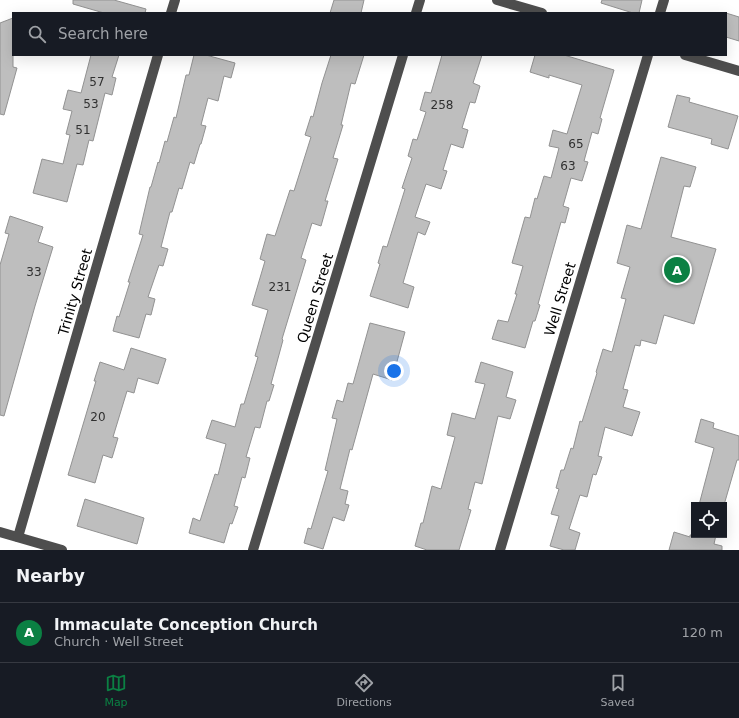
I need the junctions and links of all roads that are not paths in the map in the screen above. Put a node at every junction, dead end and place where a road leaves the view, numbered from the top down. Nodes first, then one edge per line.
1 (174, 0) edge
2 (420, 0) edge
3 (497, 0) edge
4 (664, 0) edge
5 (171, 12) edge
6 (416, 12) edge
7 (539, 12) edge
8 (660, 12) edge
9 (158, 56) edge
10 (403, 56) edge
11 (648, 56) edge
12 (688, 56) edge
13 (739, 71) edge
14 (0, 532) edge
15 (18, 537) junction
16 (62, 550) edge
17 (253, 550) edge
18 (500, 550) edge

1 - 5 street
2 - 6 street
3 - 7 street
4 - 8 street
9 - 15 street, Trinity Street
10 - 17 street, Queen Street
11 - 18 street, Well Street
12 - 13 street
14 - 15 street
15 - 16 street

